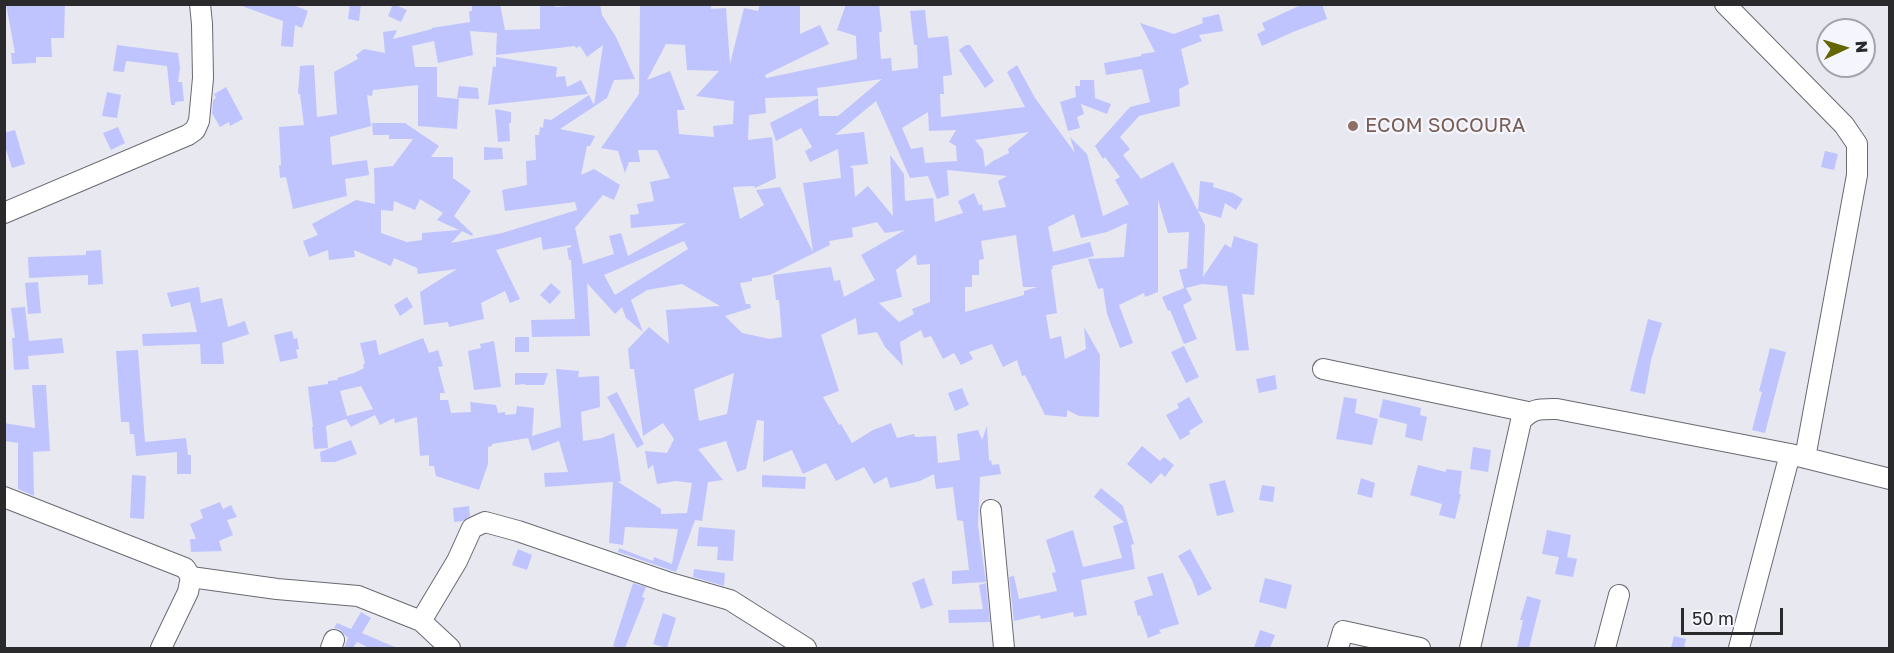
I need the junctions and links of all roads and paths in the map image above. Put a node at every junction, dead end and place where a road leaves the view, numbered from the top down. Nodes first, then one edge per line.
1 (200, 4) edge
2 (1725, 4) edge
3 (4, 213) edge
4 (1323, 369) dead end
5 (1528, 412) junction
6 (1797, 456) junction
7 (1890, 479) edge
8 (4, 497) edge
9 (991, 510) dead end
10 (191, 577) junction
11 (1619, 595) dead end
12 (421, 621) junction
13 (161, 648) edge
14 (450, 648) edge
15 (806, 648) edge
16 (1004, 648) edge
17 (1338, 648) edge
18 (1420, 648) edge
19 (1470, 648) edge
20 (1605, 648) edge
21 (1739, 648) edge

1 - 3 street
2 - 6 street
4 - 5 street
5 - 6 street
5 - 19 street
6 - 7 street
6 - 21 street
8 - 10 street
9 - 16 street
10 - 12 street
10 - 13 street
11 - 20 street
12 - 14 street
12 - 15 street
17 - 18 street

